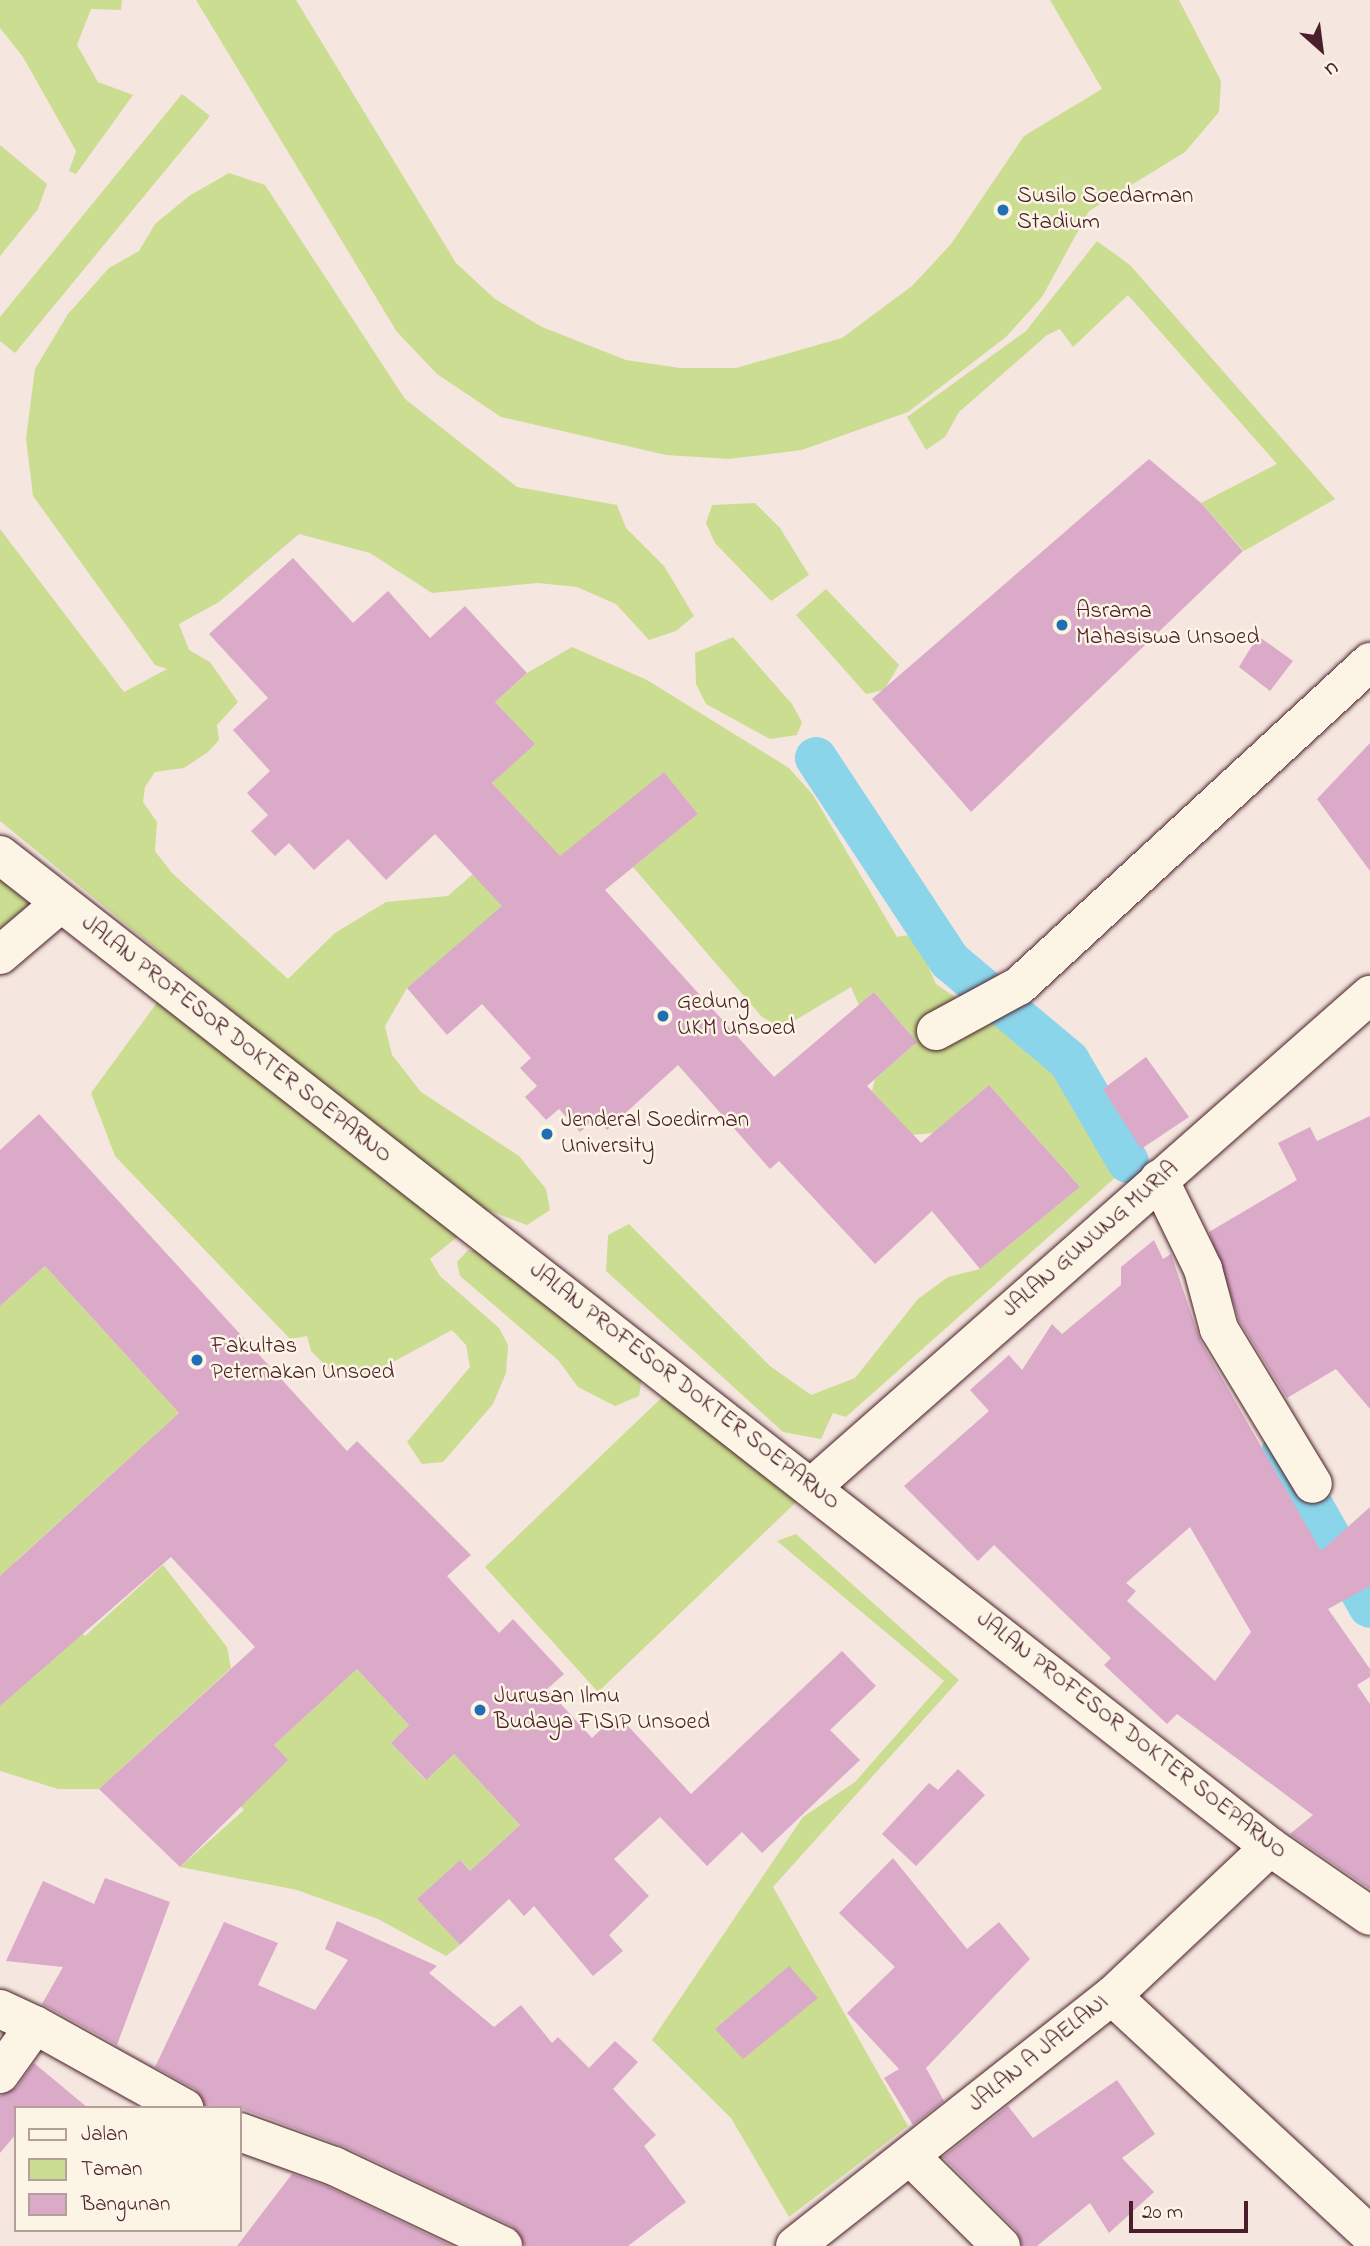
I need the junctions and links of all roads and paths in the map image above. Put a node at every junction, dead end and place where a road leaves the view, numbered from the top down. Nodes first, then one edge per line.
1 (1370, 662) edge
2 (0, 855) edge
3 (60, 904) junction
4 (0, 955) edge
5 (1370, 995) edge
6 (936, 1031) dead end
7 (1159, 1179) junction
8 (1312, 1484) dead end
9 (813, 1486) junction
10 (1270, 1847) junction
11 (1370, 1916) edge
12 (1112, 1996) junction
13 (0, 2009) edge
14 (35, 2025) junction
15 (0, 2074) edge
16 (180, 2106) edge
17 (242, 2133) edge
18 (910, 2156) junction
19 (1370, 2235) edge
20 (503, 2246) edge
21 (795, 2246) edge
22 (1001, 2246) edge

1 - 6 street
2 - 3 street, JALAN PROFESOR DOKTER SOEPARNO
3 - 4 street
3 - 9 street, JALAN PROFESOR DOKTER SOEPARNO
5 - 7 street, JALAN GUNUNG MURIA
7 - 8 street
7 - 9 street, JALAN GUNUNG MURIA
9 - 10 street, JALAN PROFESOR DOKTER SOEPARNO
10 - 11 street, JALAN PROFESOR DOKTER SOEPARNO
10 - 12 street, JALAN A JAELANI
12 - 18 street, JALAN A JAELANI
12 - 19 street
13 - 14 street
14 - 15 street
14 - 16 street
17 - 20 street
18 - 21 street, JALAN A JAELANI
18 - 22 street

